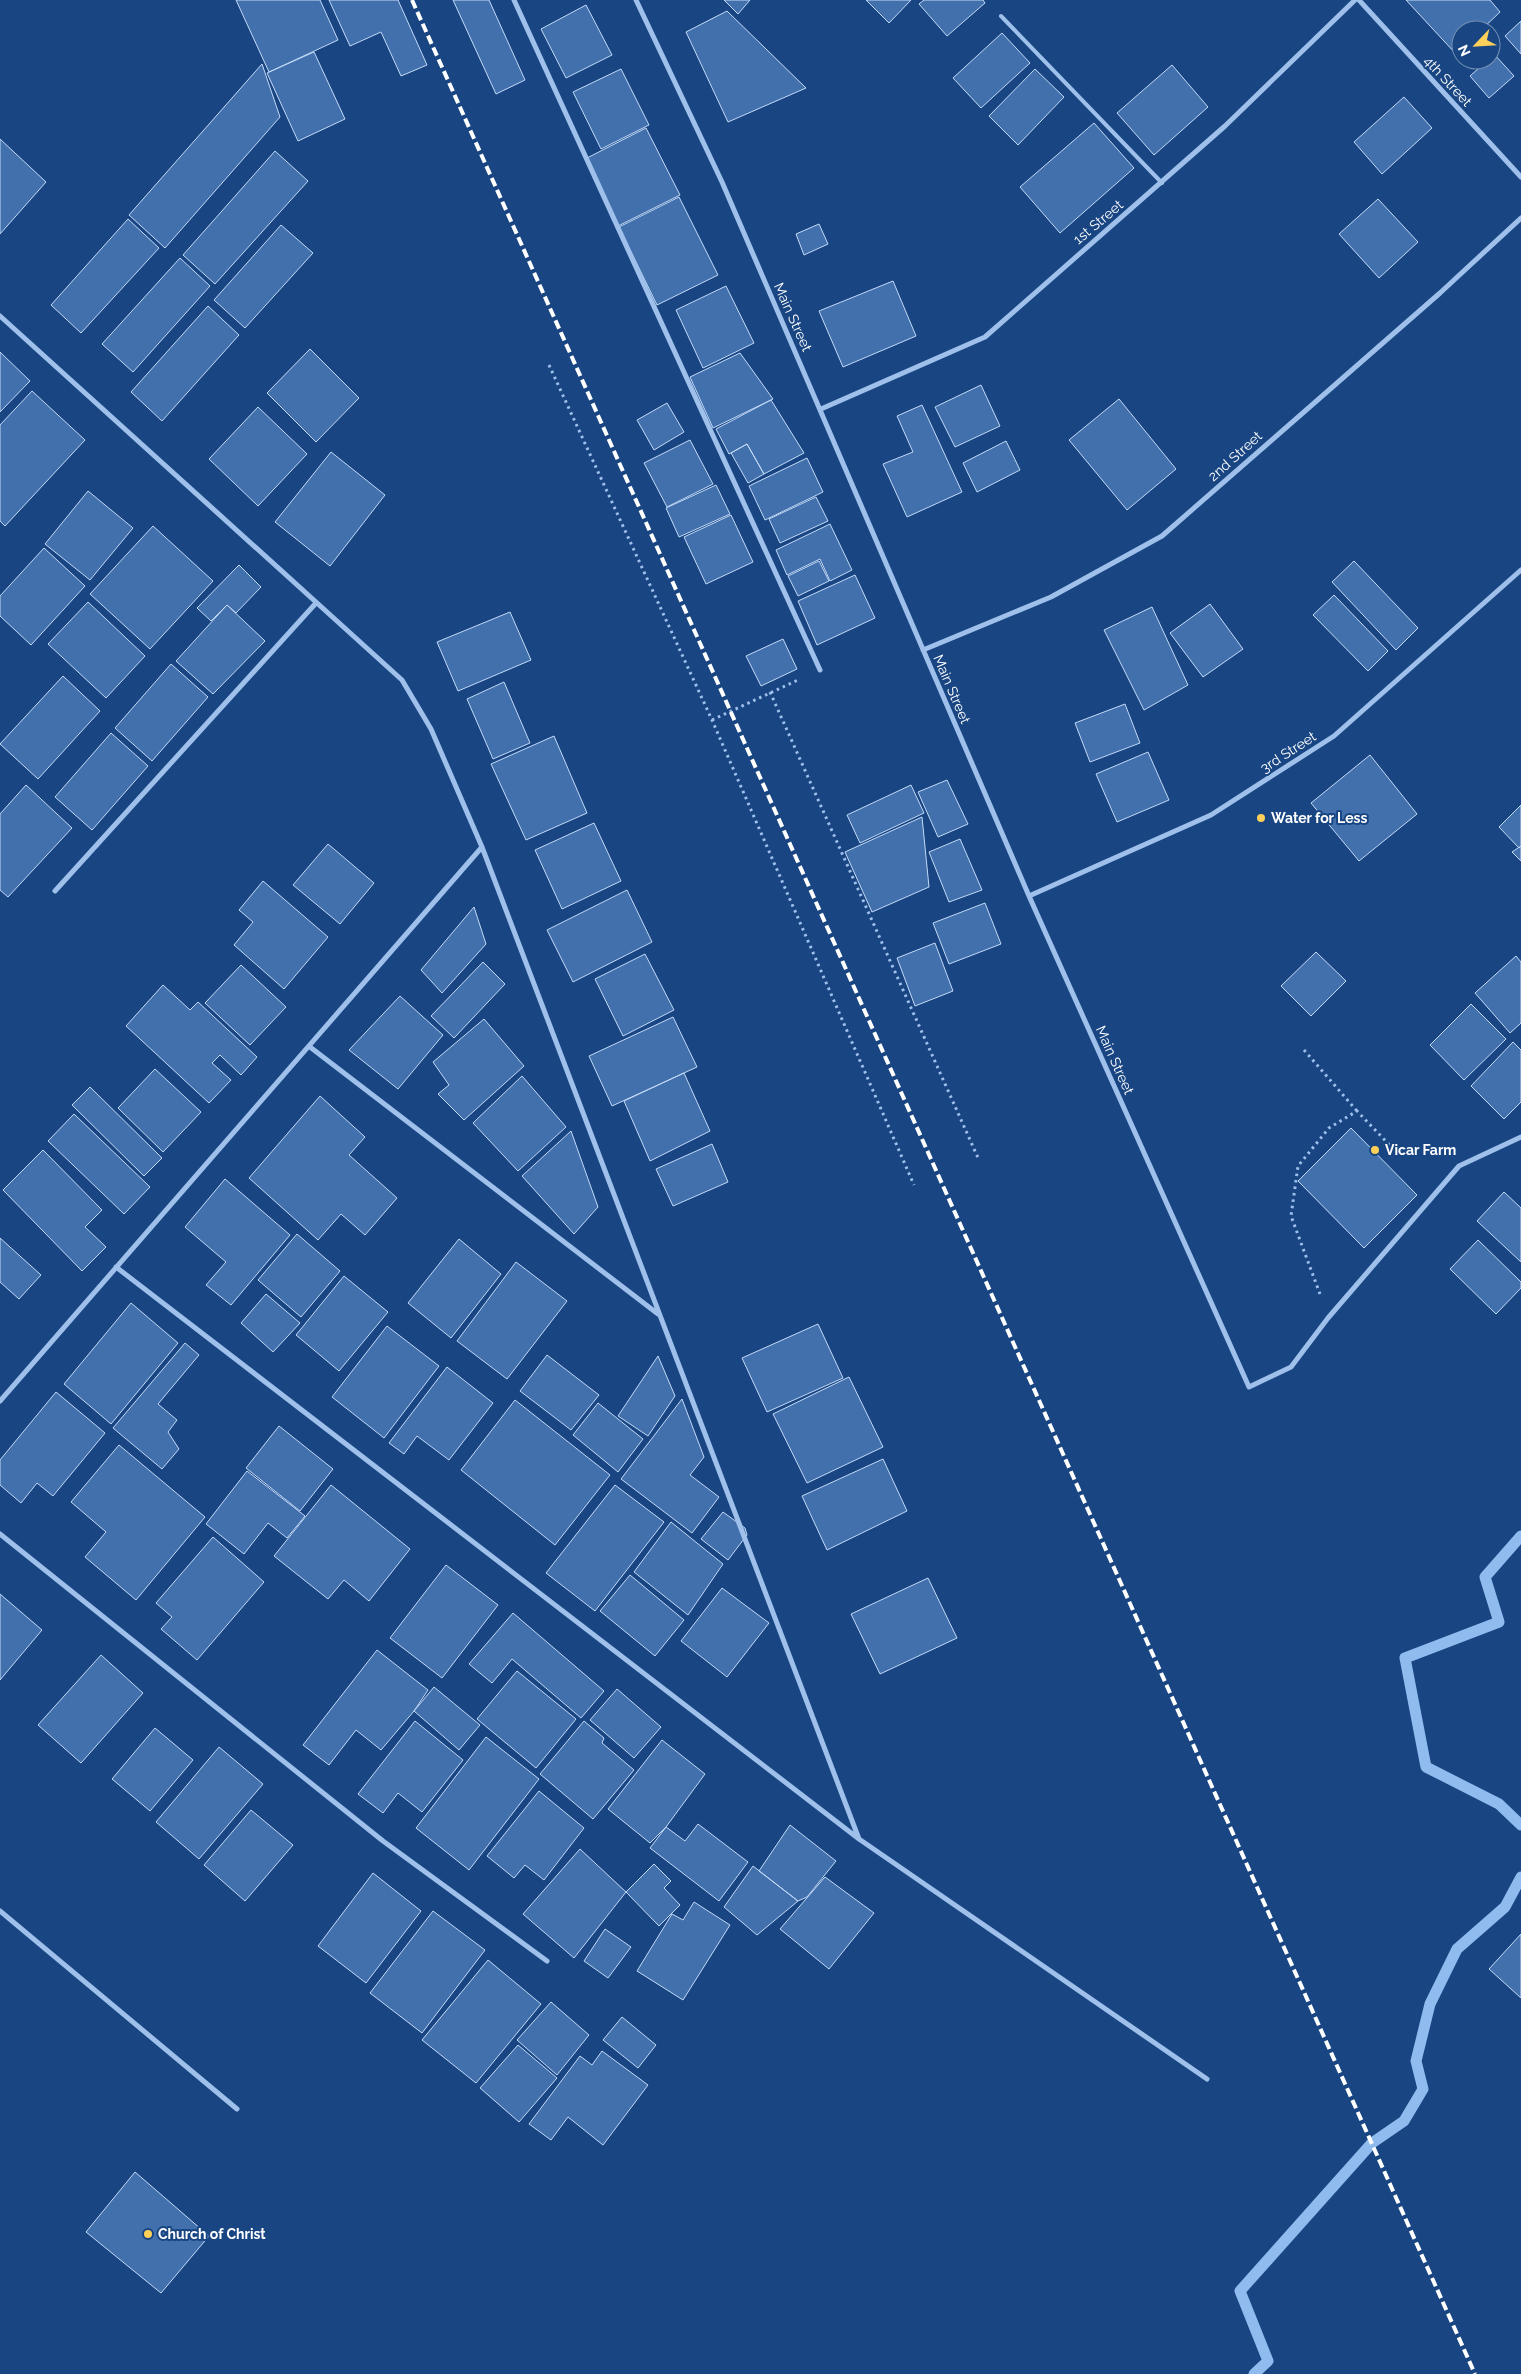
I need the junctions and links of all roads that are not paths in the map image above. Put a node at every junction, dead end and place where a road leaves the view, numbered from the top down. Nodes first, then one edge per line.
1 (636, 0) edge
2 (1357, 0) edge
3 (516, 1) edge
4 (1001, 16) dead end
5 (1521, 177) edge
6 (1162, 183) junction
7 (1521, 218) edge
8 (0, 316) edge
9 (821, 409) junction
10 (1521, 570) edge
11 (316, 603) junction
12 (923, 650) junction
13 (820, 670) road end
14 (482, 847) junction
15 (54, 891) dead end
16 (1029, 896) junction
17 (310, 1047) junction
18 (1521, 1137) edge
19 (116, 1267) junction
20 (658, 1314) junction
21 (0, 1401) edge
22 (0, 1534) edge
23 (859, 1840) junction
24 (0, 1911) edge
25 (547, 1961) dead end
26 (1206, 2079) dead end
27 (237, 2109) dead end

1 - 9 street, Main Street
2 - 5 street, 4th Street
2 - 6 street, 1st Street
3 - 13 street
4 - 6 lane
6 - 9 street, 1st Street
7 - 12 street, 2nd Street
8 - 11 street
9 - 12 street, Main Street
10 - 16 street, 3rd Street
11 - 14 street
11 - 15 street
12 - 16 street, Main Street
14 - 17 street
14 - 20 street
16 - 18 street, Main Street
17 - 19 street
17 - 20 street
19 - 21 street
19 - 23 street
20 - 23 street
22 - 25 street
23 - 26 street
24 - 27 street

